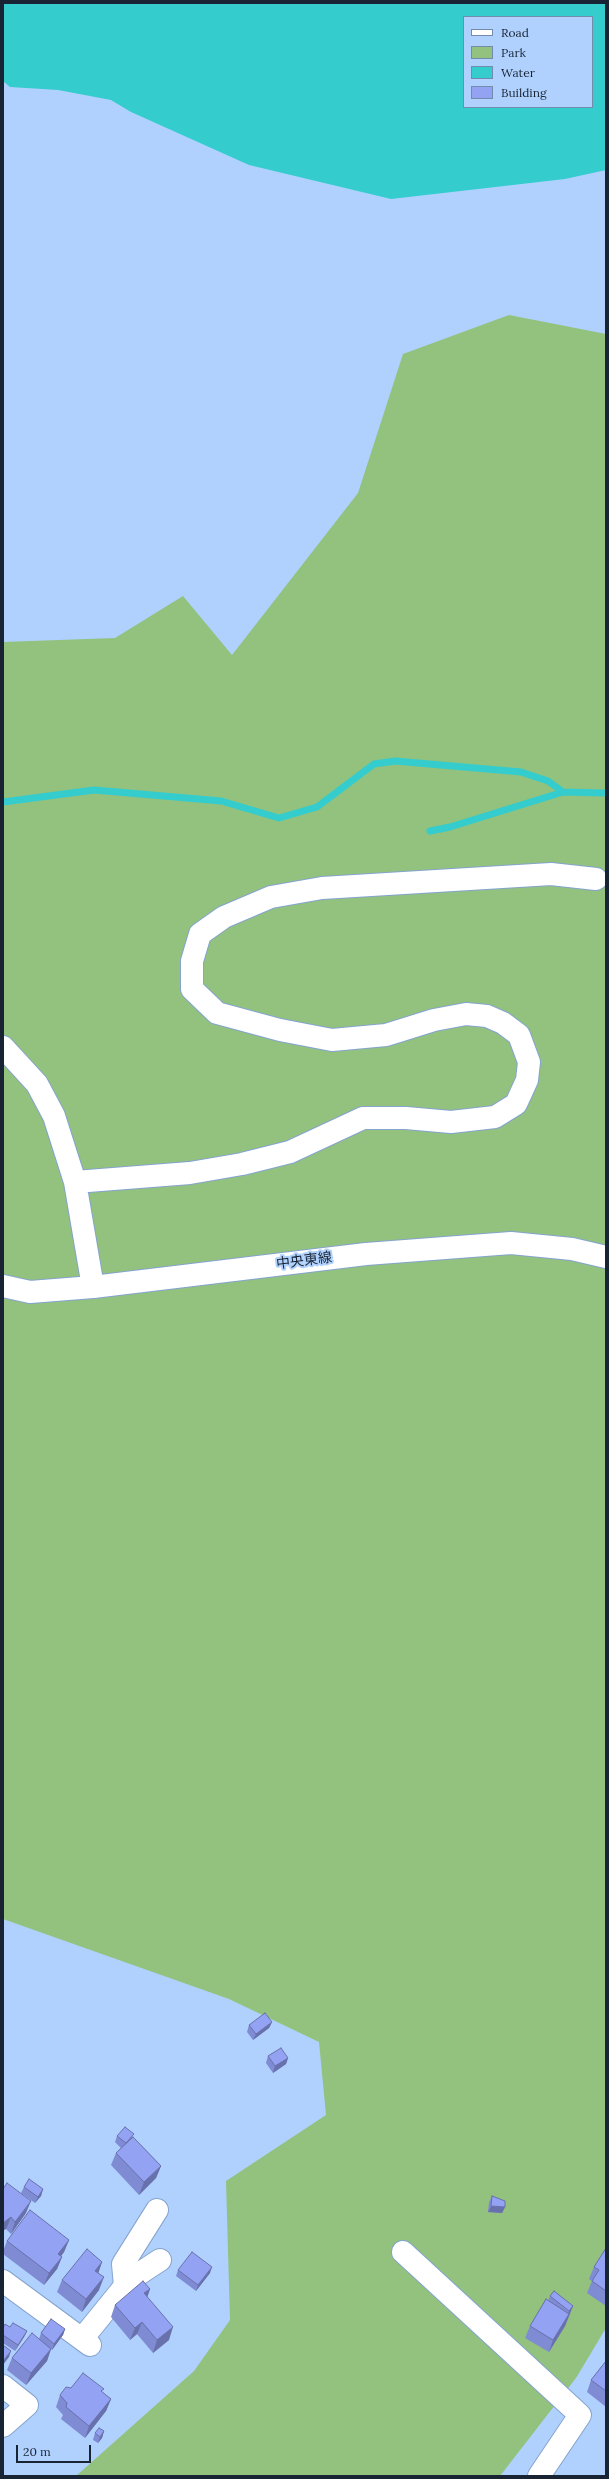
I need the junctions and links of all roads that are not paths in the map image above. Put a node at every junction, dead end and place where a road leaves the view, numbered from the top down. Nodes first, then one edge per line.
1 (596, 879) dead end
2 (3, 1047) edge
3 (75, 1182) junction
4 (606, 1257) edge
5 (3, 1286) edge
6 (94, 1287) junction
7 (157, 2210) dead end
8 (403, 2252) dead end
9 (160, 2260) dead end
10 (3, 2281) edge
11 (125, 2283) junction
12 (3, 2386) edge
13 (3, 2426) edge
14 (539, 2476) edge

1 - 3 street
2 - 3 street
3 - 6 street
4 - 6 street, 中央東線
5 - 6 street, 中央東線
7 - 11 street
8 - 14 street
9 - 11 street
10 - 11 street
12 - 13 street

